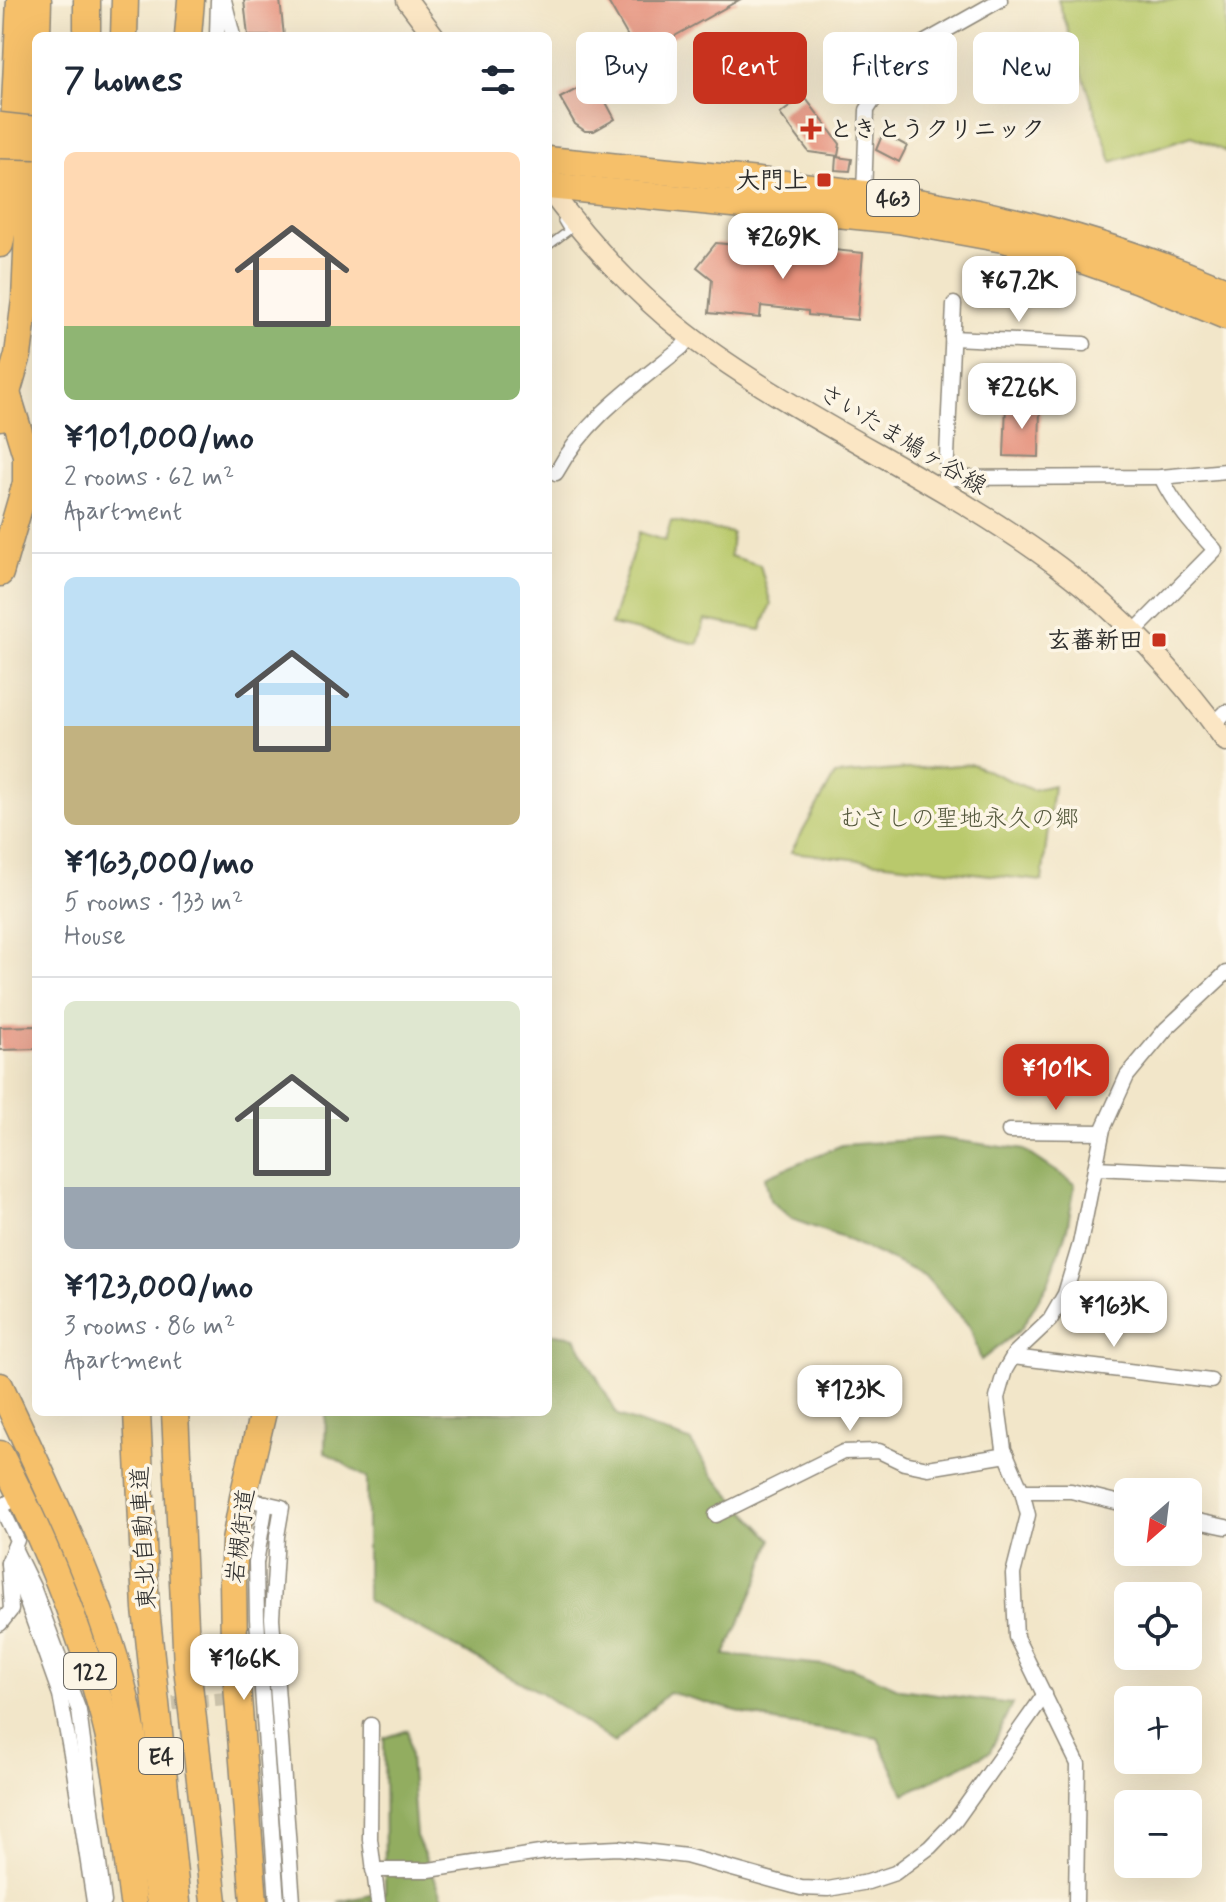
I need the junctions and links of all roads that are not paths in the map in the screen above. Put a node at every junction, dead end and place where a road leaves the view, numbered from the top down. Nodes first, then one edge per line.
1 (20, 0) edge
2 (38, 0) edge
3 (87, 0) edge
4 (125, 0) edge
5 (174, 0) edge
6 (191, 0) edge
7 (218, 0) edge
8 (224, 0) edge
9 (407, 0) edge
10 (1000, 0) edge
11 (37, 32) edge
12 (87, 32) edge
13 (124, 32) edge
14 (174, 32) edge
15 (188, 32) edge
16 (217, 32) edge
17 (232, 32) edge
18 (431, 32) edge
19 (0, 108) edge
20 (32, 111) edge
21 (0, 126) edge
22 (32, 130) edge
23 (32, 140) edge
24 (0, 145) edge
25 (32, 146) edge
26 (552, 160) edge
27 (552, 187) edge
28 (552, 192) edge
29 (864, 194) junction
30 (561, 219) dead end
31 (552, 243) edge
32 (0, 244) edge
33 (1226, 291) edge
34 (954, 304) dead end
35 (1226, 316) edge
36 (690, 336) junction
37 (952, 338) junction
38 (1084, 344) dead end
39 (4, 406) edge
40 (1226, 471) edge
41 (556, 473) dead end
42 (1161, 477) junction
43 (942, 484) junction
44 (0, 573) edge
45 (1135, 631) junction
46 (1220, 718) edge
47 (1226, 741) edge
48 (1226, 973) edge
49 (1009, 1131) dead end
50 (1102, 1132) junction
51 (1095, 1168) junction
52 (1226, 1174) edge
53 (1013, 1357) junction
54 (1211, 1381) dead end
55 (0, 1386) edge
56 (137, 1416) edge
57 (175, 1416) edge
58 (192, 1416) edge
59 (263, 1416) edge
60 (0, 1454) edge
61 (1007, 1455) junction
62 (1022, 1491) junction
63 (254, 1501) junction
64 (1114, 1502) edge
65 (5, 1504) edge
66 (716, 1515) dead end
67 (1202, 1522) edge
68 (1226, 1527) edge
69 (180, 1544) junction
70 (14, 1548) junction
71 (8, 1563) junction
72 (0, 1624) edge
73 (1045, 1694) junction
74 (371, 1725) dead end
75 (373, 1870) junction
76 (94, 1902) edge
77 (104, 1902) edge
78 (133, 1902) edge
79 (160, 1902) edge
80 (177, 1902) edge
81 (214, 1902) edge
82 (254, 1902) edge
83 (277, 1902) edge
84 (293, 1902) edge
85 (378, 1902) edge
86 (1076, 1902) edge

1 - 32 highway
2 - 11 highway
3 - 12 highway
4 - 13 highway
5 - 14 highway
6 - 15 highway
7 - 16 street
8 - 17 street
9 - 18 main road
10 - 29 street
19 - 20 highway
21 - 22 highway, bridge
23 - 39 highway
24 - 25 highway, bridge
26 - 29 highway, 463
27 - 35 highway, 463
28 - 36 main road, さいたま鳩ヶ谷線
29 - 33 highway, 463
30 - 31 lane
34 - 37 street
36 - 41 street
36 - 43 main road, さいたま鳩ヶ谷線
37 - 38 street
37 - 43 street
39 - 44 highway
40 - 42 street
42 - 43 street
42 - 45 street
43 - 45 main road, さいたま鳩ヶ谷線
45 - 46 main road, さいたま鳩ヶ谷線
46 - 47 main road, さいたま鳩ヶ谷線
48 - 50 street
49 - 50 street
50 - 51 street
51 - 52 street
51 - 53 street
53 - 54 street
53 - 61 street
55 - 79 highway
56 - 80 highway, 東北自動車道 / E4
57 - 69 highway, 東北自動車道 / E4
58 - 69 highway
59 - 63 highway, 岩槻街道
60 - 65 highway, 122
61 - 62 street
61 - 66 street
62 - 64 street
62 - 73 street
63 - 82 highway, 岩槻街道
63 - 83 street
63 - 84 street
65 - 70 street
65 - 78 highway, 122
67 - 68 street
69 - 81 highway, 東北自動車道 / E4
70 - 71 street
70 - 77 street
71 - 72 street
71 - 76 street
73 - 75 street
73 - 86 street
74 - 75 street
75 - 85 street

